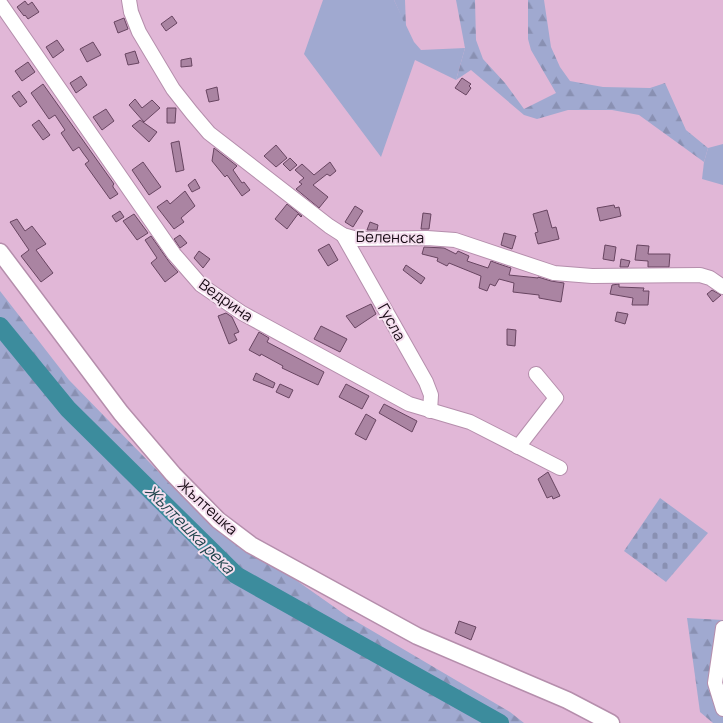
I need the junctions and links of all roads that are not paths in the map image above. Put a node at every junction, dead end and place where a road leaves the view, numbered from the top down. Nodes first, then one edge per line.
1 (129, 0) edge
2 (0, 3) edge
3 (342, 235) junction
4 (0, 252) edge
5 (723, 287) edge
6 (536, 374) dead end
7 (430, 411) junction
8 (518, 447) junction
9 (560, 468) dead end
10 (723, 628) edge
11 (723, 709) edge
12 (611, 723) edge

1 - 3 street, Беленска
2 - 7 street, Ведрина
3 - 5 street, Беленска
3 - 7 street, Гусла
4 - 12 main road, Жълтешка
6 - 8 street
7 - 8 street, Ведрина
8 - 9 street, Ведрина
10 - 11 street

